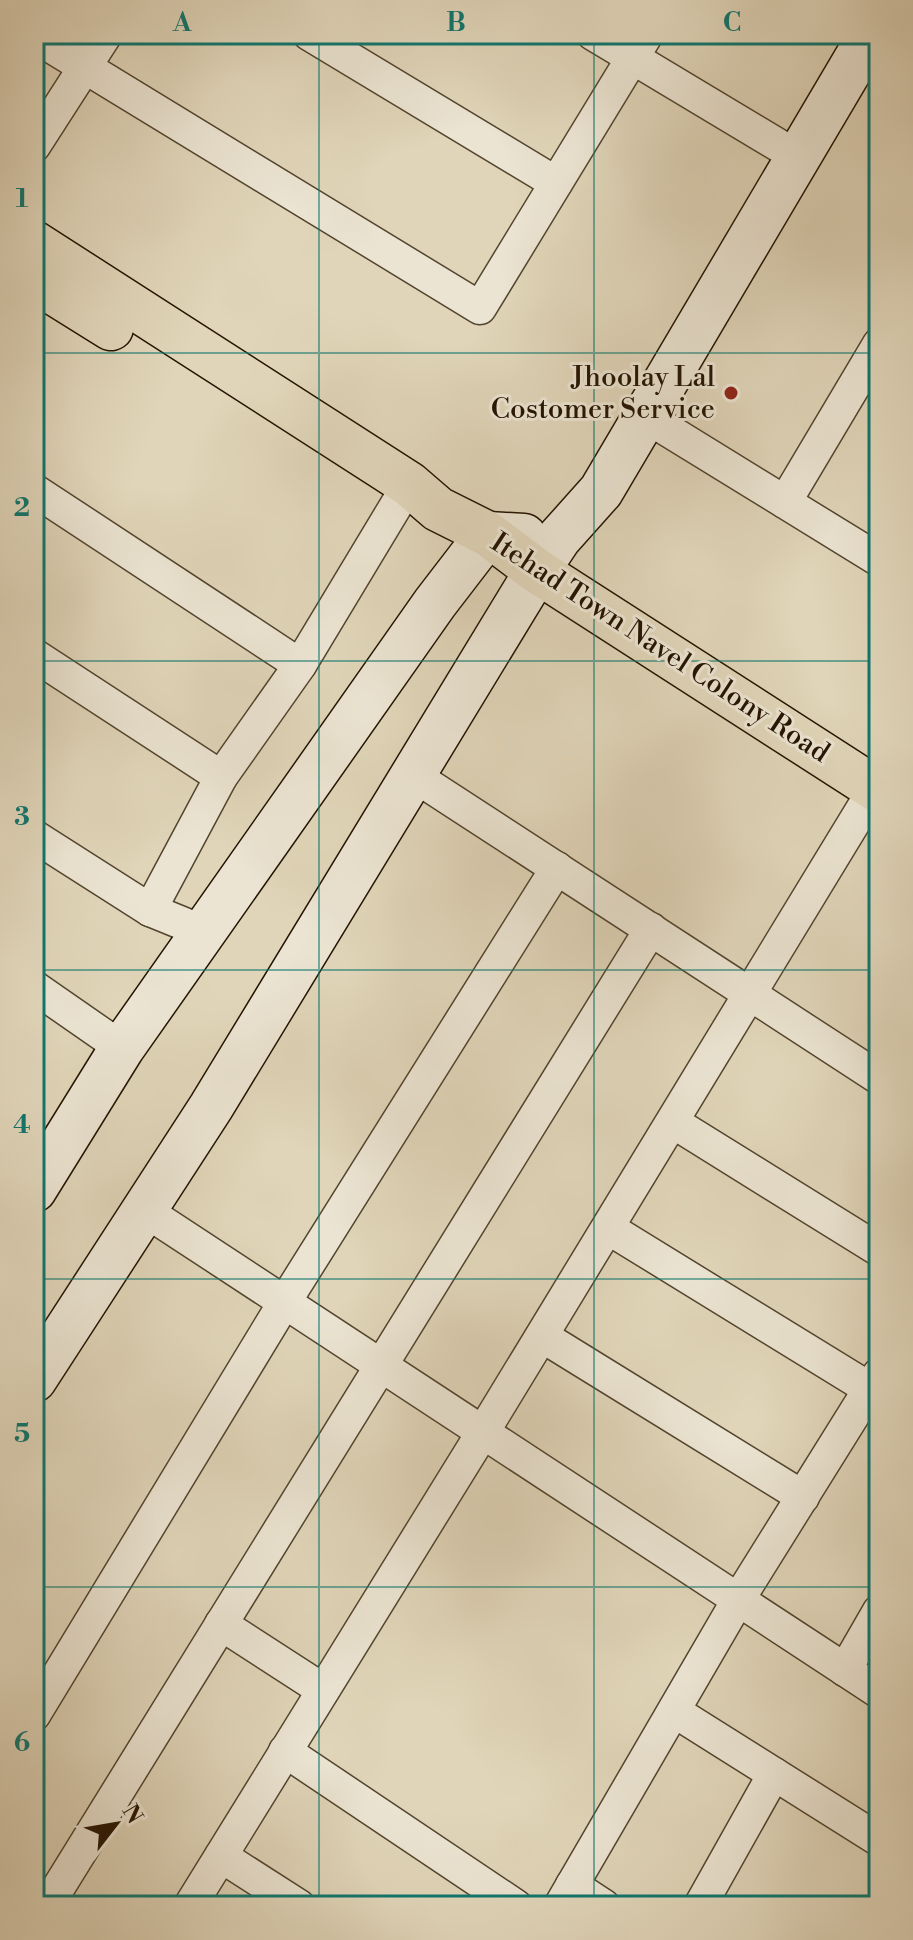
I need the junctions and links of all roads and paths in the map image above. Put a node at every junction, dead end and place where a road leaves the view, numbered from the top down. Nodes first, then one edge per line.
1 (106, 34) edge
2 (309, 34) edge
3 (593, 34) edge
4 (871, 34) edge
5 (34, 36) edge
6 (640, 46) edge
7 (86, 69) junction
8 (34, 146) edge
9 (798, 157) junction
10 (556, 183) junction
11 (34, 243) edge
12 (34, 280) edge
13 (879, 344) edge
14 (645, 416) junction
15 (34, 490) edge
16 (414, 500) junction
17 (785, 502) junction
18 (488, 534) junction
19 (548, 554) junction
20 (879, 560) edge
21 (34, 655) edge
22 (300, 665) junction
23 (413, 775) junction
24 (221, 777) junction
25 (877, 790) edge
26 (34, 836) edge
27 (557, 868) junction
28 (150, 910) junction
29 (651, 929) junction
30 (204, 932) junction
31 (34, 987) edge
32 (751, 995) junction
33 (122, 1048) junction
34 (879, 1078) edge
35 (673, 1122) junction
36 (34, 1190) edge
37 (144, 1210) junction
38 (608, 1228) junction
39 (879, 1250) edge
40 (284, 1303) junction
41 (542, 1336) junction
42 (381, 1365) junction
43 (34, 1380) edge
44 (874, 1381) edge
45 (483, 1432) junction
46 (803, 1497) junction
47 (738, 1600) junction
48 (879, 1611) edge
49 (221, 1624) junction
50 (845, 1670) junction
51 (323, 1690) junction
52 (879, 1692) edge
53 (674, 1711) junction
54 (34, 1715) edge
55 (285, 1751) junction
56 (774, 1774) junction
57 (879, 1840) edge
58 (221, 1856) junction
59 (566, 1896) edge
60 (47, 1906) edge
61 (190, 1906) edge
62 (299, 1906) edge
63 (516, 1906) edge
64 (604, 1906) edge
65 (700, 1906) edge

1 - 7 street
2 - 10 street
3 - 6 street
4 - 9 main road
5 - 7 street
6 - 9 street
6 - 10 street
7 - 8 street
7 - 10 street
9 - 14 main road
11 - 16 main road, Itehad Town Navel Colony Road
12 - 16 main road, Itehad Town Navel Colony Road
13 - 17 street
14 - 17 street
14 - 19 main road
15 - 22 street
16 - 18 main road, Itehad Town Navel Colony Road
16 - 22 street
17 - 20 street
18 - 19 main road, Itehad Town Navel Colony Road
18 - 30 main road
19 - 23 main road
19 - 25 main road, Itehad Town Navel Colony Road
21 - 24 street
22 - 24 street
23 - 27 street
23 - 37 main road
24 - 28 street
25 - 32 street
26 - 28 street
27 - 29 street
27 - 40 street
28 - 30 street
29 - 32 street
29 - 42 street
30 - 33 main road
31 - 33 street
32 - 34 street
32 - 35 street
33 - 36 main road
35 - 38 street
35 - 39 street
37 - 40 street
37 - 43 main road
38 - 41 street
38 - 44 street
40 - 42 street
40 - 54 street
41 - 45 street
41 - 46 street
42 - 45 street
42 - 49 street
44 - 46 street
45 - 47 street
45 - 51 street
46 - 47 street
47 - 50 street
47 - 53 street
48 - 50 street
49 - 51 street
49 - 60 street
50 - 52 street
51 - 55 street
53 - 56 street
53 - 59 street
55 - 58 street
55 - 63 street
56 - 57 street
56 - 65 street
58 - 61 street
58 - 62 street
59 - 64 street

